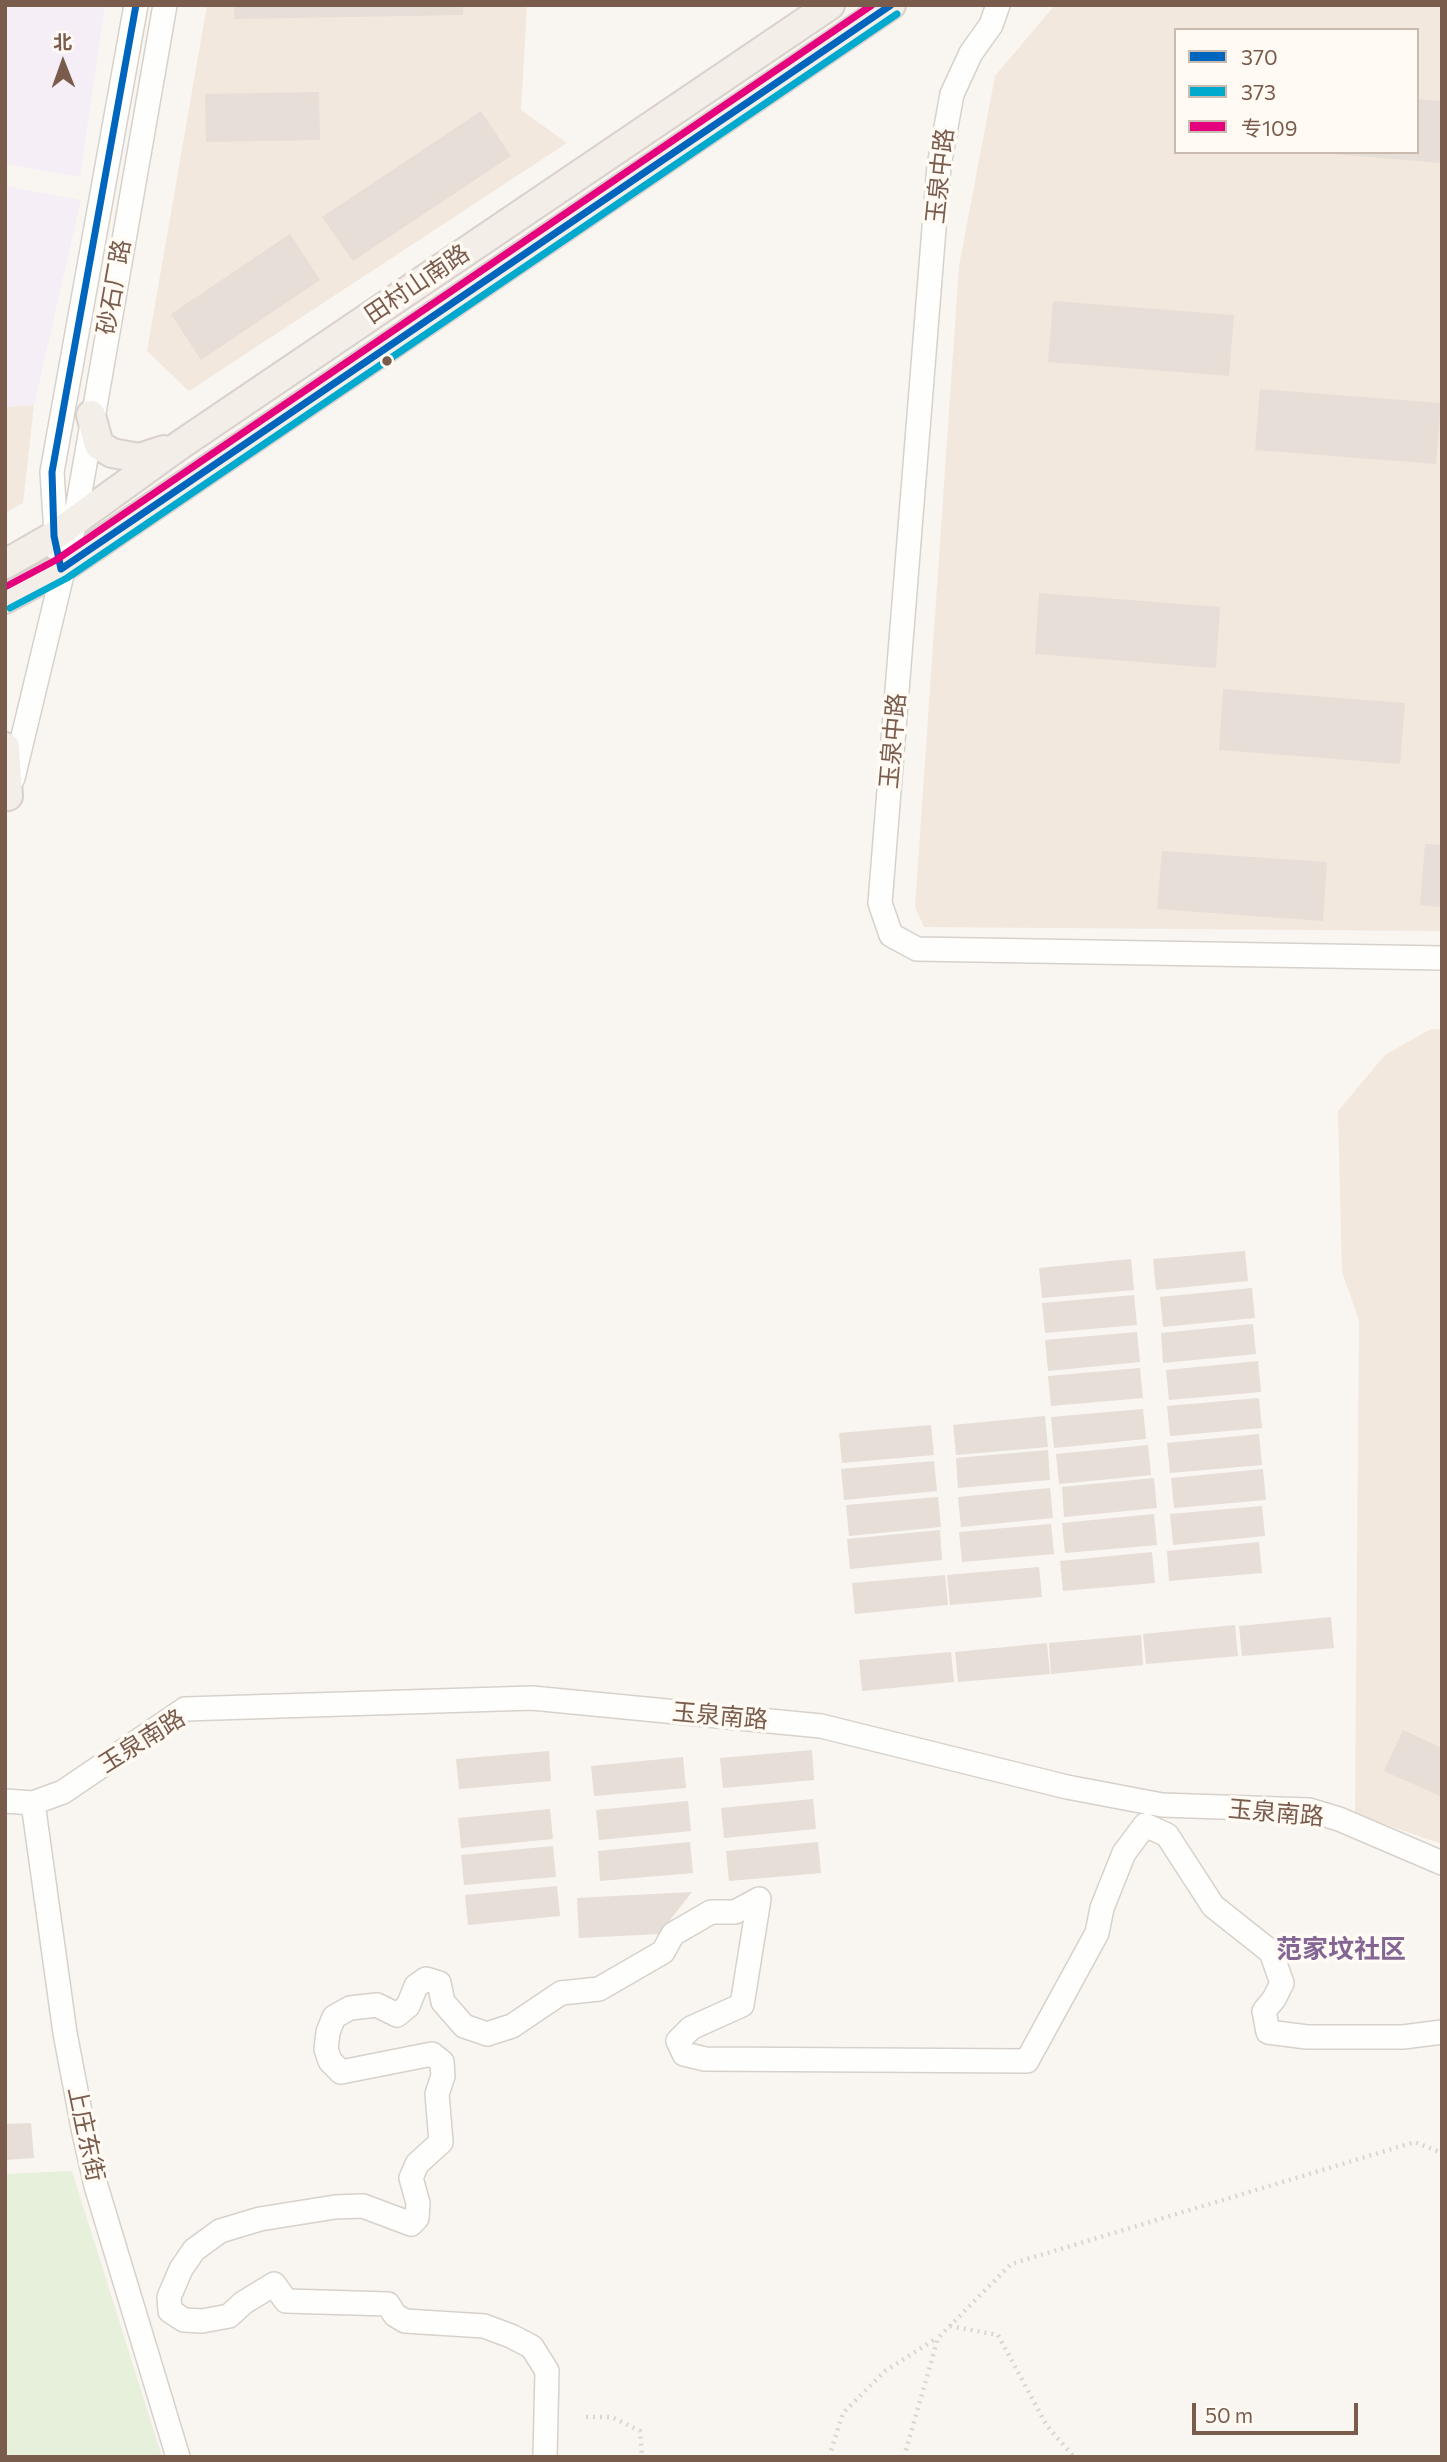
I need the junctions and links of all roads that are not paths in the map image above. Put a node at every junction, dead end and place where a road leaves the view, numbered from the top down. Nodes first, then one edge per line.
1 (136, 5) edge
2 (165, 5) edge
3 (830, 5) edge
4 (891, 5) edge
5 (998, 5) edge
6 (92, 415) junction
7 (180, 445) junction
8 (64, 528) junction
9 (5, 564) edge
10 (61, 569) junction
11 (5, 599) edge
12 (5, 747) edge
13 (7, 803) edge
14 (1442, 958) edge
15 (5, 1801) edge
16 (33, 1803) junction
17 (1442, 1863) edge
18 (1442, 2032) edge
19 (178, 2457) edge
20 (545, 2457) edge

1 - 8 street, 砂石厂路
2 - 6 street, 砂石厂路
3 - 7 main road, 田村山南路
4 - 10 main road, 田村山南路
5 - 14 street, 玉泉中路
6 - 7 main road
6 - 8 street, 砂石厂路
7 - 8 main road, 田村山南路
8 - 9 main road, 田村山南路
8 - 10 street, 砂石厂路
10 - 11 main road, 田村山南路
10 - 13 street, 砂石厂路
12 - 13 main road
15 - 16 street, 玉泉南路
16 - 17 street, 玉泉南路
16 - 19 street, 上庄东街
18 - 20 street

